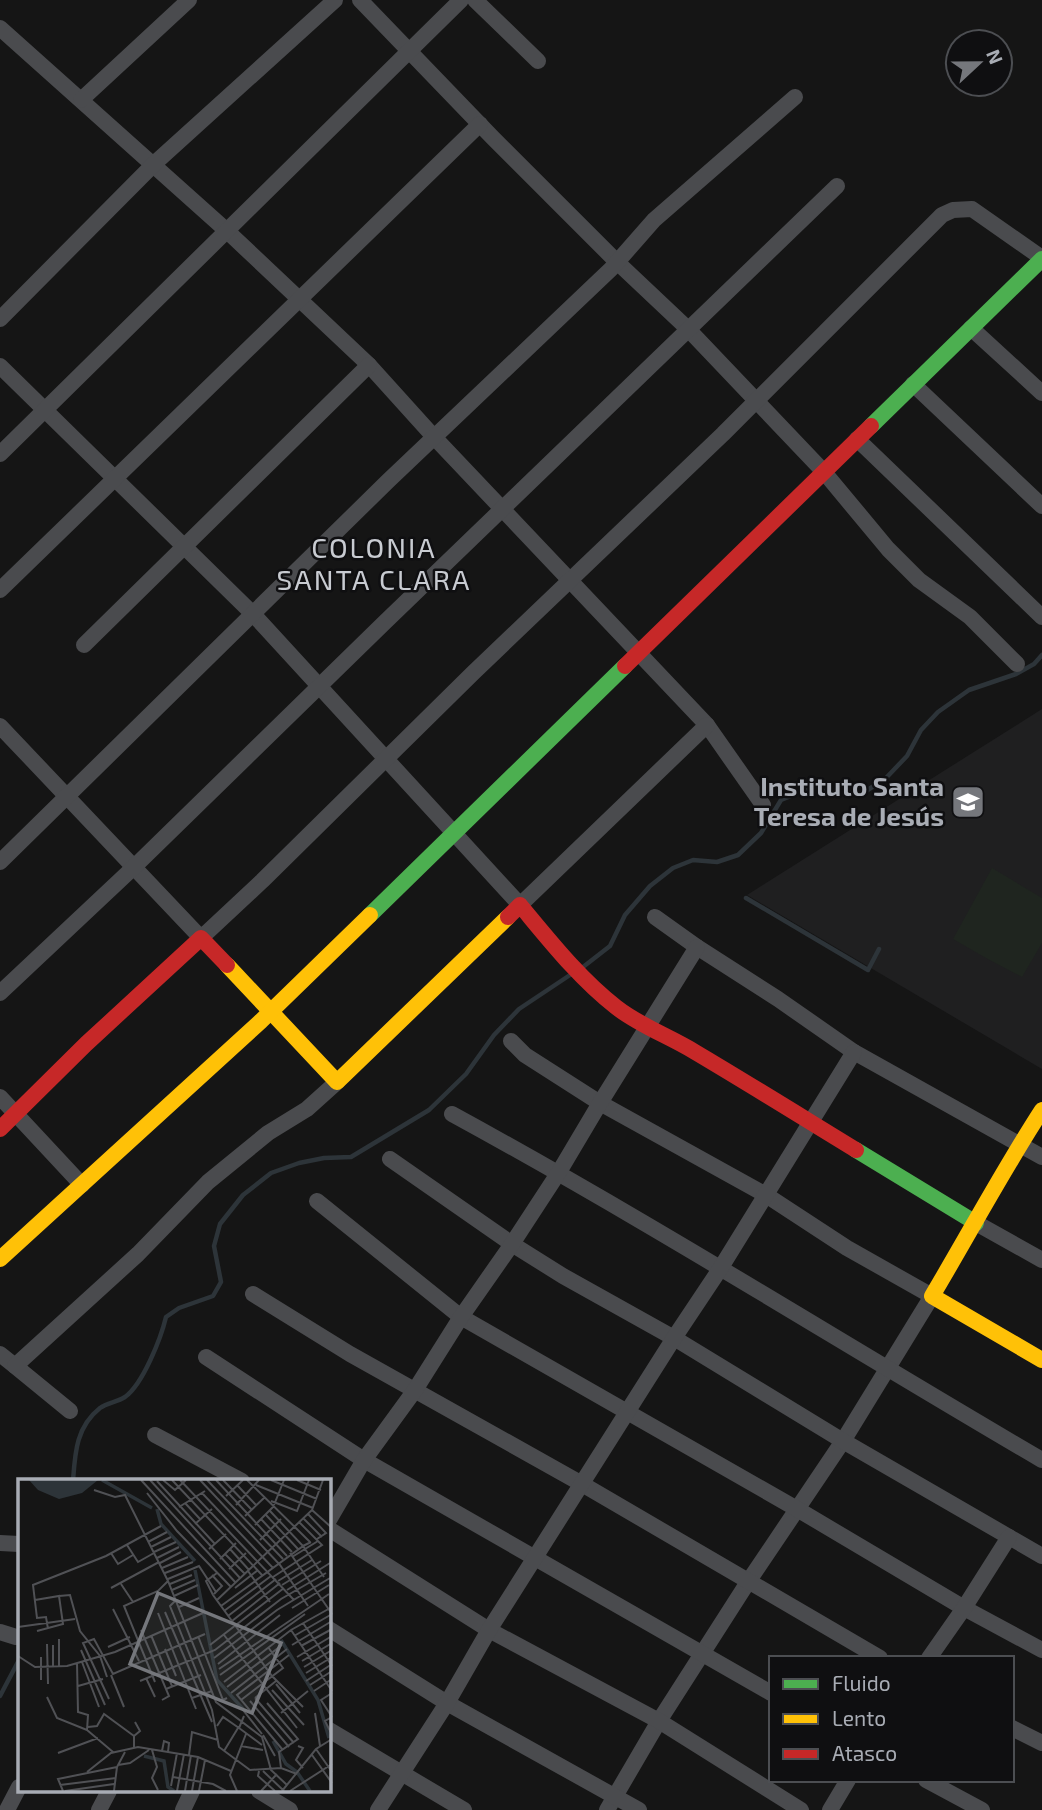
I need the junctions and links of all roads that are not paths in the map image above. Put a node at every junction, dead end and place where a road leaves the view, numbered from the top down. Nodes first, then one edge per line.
1 (189, 0) edge
2 (335, 0) edge
3 (360, 0) edge
4 (461, 0) edge
5 (475, 0) edge
6 (0, 28) edge
7 (410, 50) junction
8 (538, 61) dead end
9 (795, 97) dead end
10 (80, 100) junction
11 (480, 124) junction
12 (153, 165) junction
13 (837, 186) dead end
14 (227, 231) junction
15 (1042, 258) edge
16 (617, 262) junction
17 (299, 299) junction
18 (0, 319) edge
19 (971, 328) junction
20 (688, 329) junction
21 (369, 365) junction
22 (0, 366) edge
23 (913, 384) junction
24 (1042, 393) edge
25 (757, 401) junction
26 (45, 410) junction
27 (434, 437) junction
28 (857, 439) junction
29 (0, 454) edge
30 (824, 472) junction
31 (114, 479) junction
32 (1042, 506) edge
33 (502, 509) junction
34 (184, 546) junction
35 (571, 580) junction
36 (0, 590) edge
37 (253, 614) junction
38 (1042, 617) edge
39 (85, 645) dead end
40 (638, 652) junction
41 (1017, 664) dead end
42 (319, 686) junction
43 (707, 725) junction
44 (0, 726) edge
45 (386, 759) junction
46 (67, 797) junction
47 (763, 805) dead end
48 (453, 833) junction
49 (0, 862) edge
50 (134, 867) junction
51 (520, 905) junction
52 (655, 917) dead end
53 (201, 938) junction
54 (697, 947) junction
55 (0, 993) edge
56 (270, 1012) junction
57 (647, 1028) junction
58 (511, 1041) dead end
59 (854, 1052) junction
60 (337, 1082) junction
61 (0, 1097) edge
62 (600, 1103) junction
63 (1042, 1110) edge
64 (16, 1114) junction
65 (452, 1114) dead end
66 (811, 1123) junction
67 (0, 1129) edge
68 (1020, 1144) junction
69 (1042, 1157) edge
70 (390, 1159) dead end
71 (559, 1172) junction
72 (82, 1185) junction
73 (766, 1195) junction
74 (317, 1201) dead end
75 (976, 1223) junction
76 (512, 1244) junction
77 (0, 1259) edge
78 (1042, 1260) edge
79 (720, 1269) junction
80 (253, 1294) dead end
81 (932, 1296) junction
82 (461, 1317) junction
83 (674, 1338) junction
84 (0, 1353) edge
85 (206, 1357) dead end
86 (1042, 1360) edge
87 (15, 1366) junction
88 (886, 1369) junction
89 (415, 1390) junction
90 (70, 1411) dead end
91 (627, 1412) junction
92 (155, 1434) dead end
93 (842, 1441) junction
94 (364, 1460) junction
95 (1042, 1460) edge
96 (238, 1479) edge
97 (582, 1485) junction
98 (797, 1509) junction
99 (331, 1517) edge
100 (331, 1530) edge
101 (1009, 1538) junction
102 (0, 1543) edge
103 (18, 1544) edge
104 (1042, 1556) edge
105 (535, 1558) junction
106 (747, 1582) junction
107 (964, 1608) junction
108 (331, 1630) edge
109 (489, 1630) junction
110 (1042, 1650) edge
111 (703, 1654) junction
112 (876, 1656) edge
113 (930, 1656) edge
114 (769, 1692) edge
115 (447, 1703) junction
116 (659, 1721) junction
117 (1014, 1729) edge
118 (331, 1731) edge
119 (1042, 1743) edge
120 (401, 1774) junction
121 (847, 1782) edge
122 (930, 1782) edge
123 (18, 1789) edge
124 (108, 1792) edge
125 (192, 1792) edge
126 (261, 1792) edge
127 (611, 1804) edge
128 (7, 1810) edge
129 (99, 1810) edge
130 (183, 1810) edge
131 (290, 1810) edge
132 (379, 1810) edge
133 (464, 1810) edge
134 (639, 1810) edge
135 (801, 1810) edge
136 (830, 1810) edge
137 (982, 1810) edge

1 - 10 street
2 - 12 street
3 - 7 street
4 - 7 street
5 - 8 street
6 - 10 street
7 - 11 street
7 - 14 street
9 - 16 street
10 - 12 street
11 - 16 street
11 - 17 street
12 - 14 street
12 - 18 street
13 - 20 street
14 - 17 street
14 - 26 street
15 - 19 street
15 - 25 street
16 - 20 street
16 - 27 street
17 - 21 street
17 - 31 street
19 - 23 street
19 - 24 street
20 - 25 street
20 - 33 street
21 - 27 street
21 - 34 street
22 - 26 street
23 - 28 street
23 - 32 street
25 - 30 street
25 - 35 street
26 - 29 street
26 - 31 street
27 - 33 street
27 - 37 street
28 - 30 street
28 - 38 street
30 - 40 street
30 - 41 street
31 - 34 street
31 - 36 street
33 - 35 street
33 - 42 street
34 - 37 street
34 - 39 street
35 - 40 street
35 - 45 street
37 - 42 street
37 - 46 street
40 - 43 street
40 - 48 street
42 - 45 street
42 - 50 street
43 - 47 street
43 - 51 street
44 - 46 street
45 - 48 street
45 - 53 street
46 - 49 street
46 - 50 street
48 - 51 street
48 - 56 street
50 - 53 street
50 - 55 street
51 - 57 street
51 - 60 street
52 - 54 street
53 - 56 street
53 - 64 street
54 - 57 street
54 - 59 street
56 - 60 street
56 - 72 street
57 - 62 street
57 - 66 street
58 - 62 street
59 - 66 street
59 - 68 street
60 - 87 street
61 - 64 street
62 - 71 street
62 - 73 street
63 - 68 street
64 - 67 street
64 - 72 street
65 - 71 street
66 - 73 street
66 - 75 street
68 - 69 street
68 - 75 street
70 - 76 street
71 - 76 street
71 - 79 street
72 - 77 street
73 - 79 street
73 - 81 street
74 - 82 street
75 - 78 street
75 - 81 street
76 - 82 street
76 - 83 street
79 - 83 street
79 - 88 street
80 - 89 street
81 - 86 street
81 - 88 street
82 - 89 street
82 - 91 street
83 - 91 street
83 - 93 street
84 - 87 street
85 - 94 street
87 - 90 street
88 - 93 street
88 - 95 street
89 - 94 street
89 - 97 street
91 - 97 street
91 - 98 street
92 - 96 street
93 - 98 street
93 - 101 street
94 - 99 street
94 - 105 street
97 - 105 street
97 - 106 street
98 - 106 street
98 - 107 street
100 - 109 street
101 - 104 street
101 - 107 street
102 - 103 street
105 - 109 street
105 - 111 street
106 - 111 street
106 - 112 street
107 - 110 street
107 - 113 street
108 - 115 street
109 - 115 street
109 - 116 street
111 - 114 street
111 - 116 street
115 - 120 street
115 - 127 street
116 - 127 street
116 - 135 street
117 - 119 street
118 - 120 street
120 - 132 street
120 - 133 street
121 - 136 street
122 - 137 street
123 - 128 street
124 - 129 street
125 - 130 street
126 - 131 street
127 - 134 street

